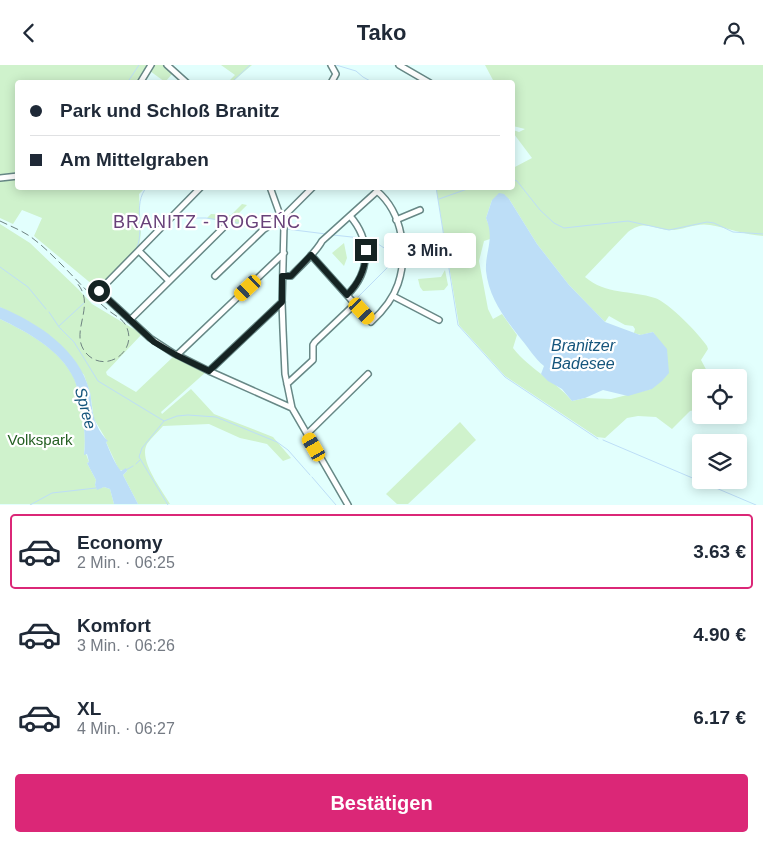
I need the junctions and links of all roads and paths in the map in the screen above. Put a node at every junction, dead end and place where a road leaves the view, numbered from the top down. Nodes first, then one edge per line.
1 (151, 65) edge
2 (167, 65) edge
3 (399, 65) edge
4 (332, 66) edge
5 (142, 80) edge
6 (184, 80) edge
7 (333, 80) edge
8 (425, 80) edge
9 (15, 176) edge
10 (0, 179) edge
11 (198, 190) edge
12 (271, 190) edge
13 (310, 190) edge
14 (378, 190) edge
15 (380, 190) edge
16 (420, 210) dead end
17 (282, 216) junction
18 (350, 216) junction
19 (396, 220) junction
20 (223, 228) dead end
21 (139, 251) junction
22 (284, 253) junction
23 (311, 255) junction
24 (402, 257) junction
25 (429, 258) dead end
26 (215, 276) dead end
27 (282, 276) junction
28 (169, 281) junction
29 (347, 295) junction
30 (392, 295) junction
31 (282, 302) junction
32 (355, 304) junction
33 (130, 320) junction
34 (439, 320) dead end
35 (177, 355) junction
36 (209, 371) junction
37 (368, 373) dead end
38 (287, 384) junction
39 (292, 408) junction
40 (307, 434) junction
41 (348, 505) edge

1 - 5 street
2 - 6 street
3 - 8 street
4 - 7 street
9 - 10 street
11 - 21 street
12 - 17 street
13 - 17 street
14 - 18 street
15 - 19 street
16 - 19 street
17 - 22 street
17 - 26 street
18 - 23 street
18 - 29 street
19 - 24 street
20 - 28 street
21 - 28 street
21 - 33 street
22 - 27 street
22 - 35 street
23 - 27 street
23 - 29 street
24 - 25 street
24 - 30 street
27 - 31 street
28 - 33 street
29 - 32 street
30 - 32 street
30 - 34 street
31 - 36 street
31 - 38 street
32 - 38 street
33 - 35 street
35 - 36 street
36 - 39 street
37 - 40 street
38 - 39 street
39 - 40 street
40 - 41 street

